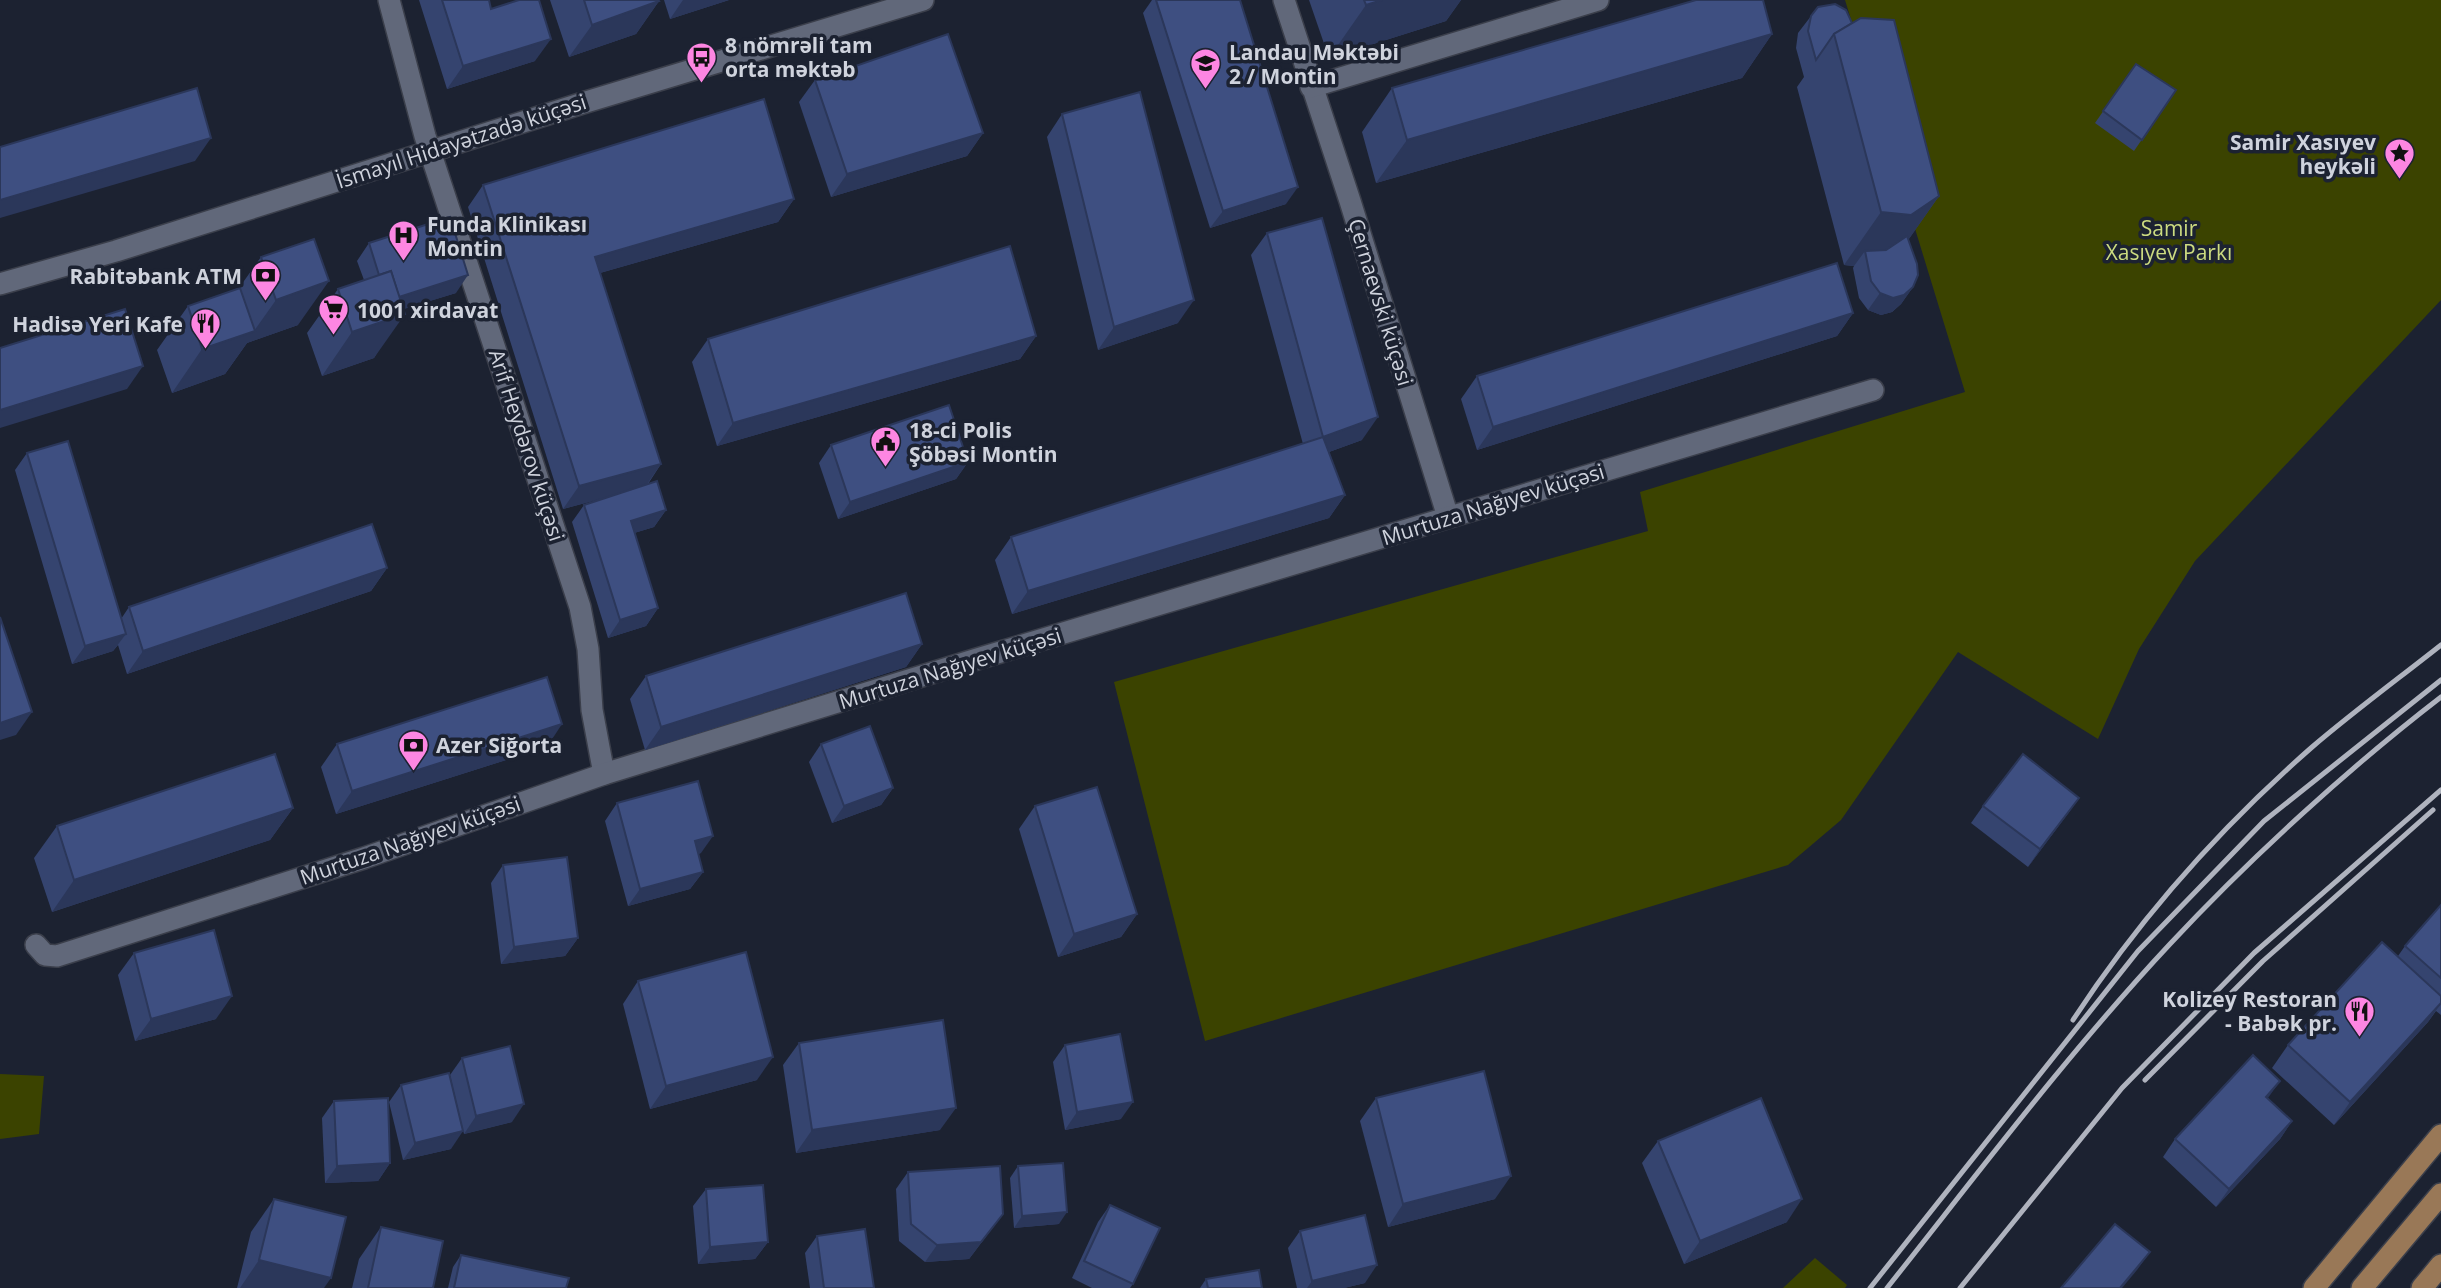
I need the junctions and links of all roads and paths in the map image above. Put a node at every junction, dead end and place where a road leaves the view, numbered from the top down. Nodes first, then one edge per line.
1 (389, 0) edge
2 (923, 0) edge
3 (1283, 0) edge
4 (1598, 0) edge
5 (1311, 87) junction
6 (430, 151) junction
7 (0, 284) edge
8 (1873, 390) dead end
9 (1448, 517) junction
10 (604, 774) junction
11 (36, 945) dead end
12 (2441, 1135) edge
13 (2441, 1194) edge
14 (2314, 1288) edge
15 (2362, 1288) edge

1 - 6 street, Arif Heydərov küçəsi
2 - 6 street, İsmayıl Hidayətzadə küçəsi
3 - 5 street, Çernaevski küçəsi
4 - 5 street
5 - 9 street, Çernaevski küçəsi
6 - 7 street, İsmayıl Hidayətzadə küçəsi
6 - 10 street, Arif Heydərov küçəsi
8 - 9 street, Murtuza Nağıyev küçəsi
9 - 10 street, Murtuza Nağıyev küçəsi
10 - 11 street, Murtuza Nağıyev küçəsi
12 - 14 main road
13 - 15 main road

